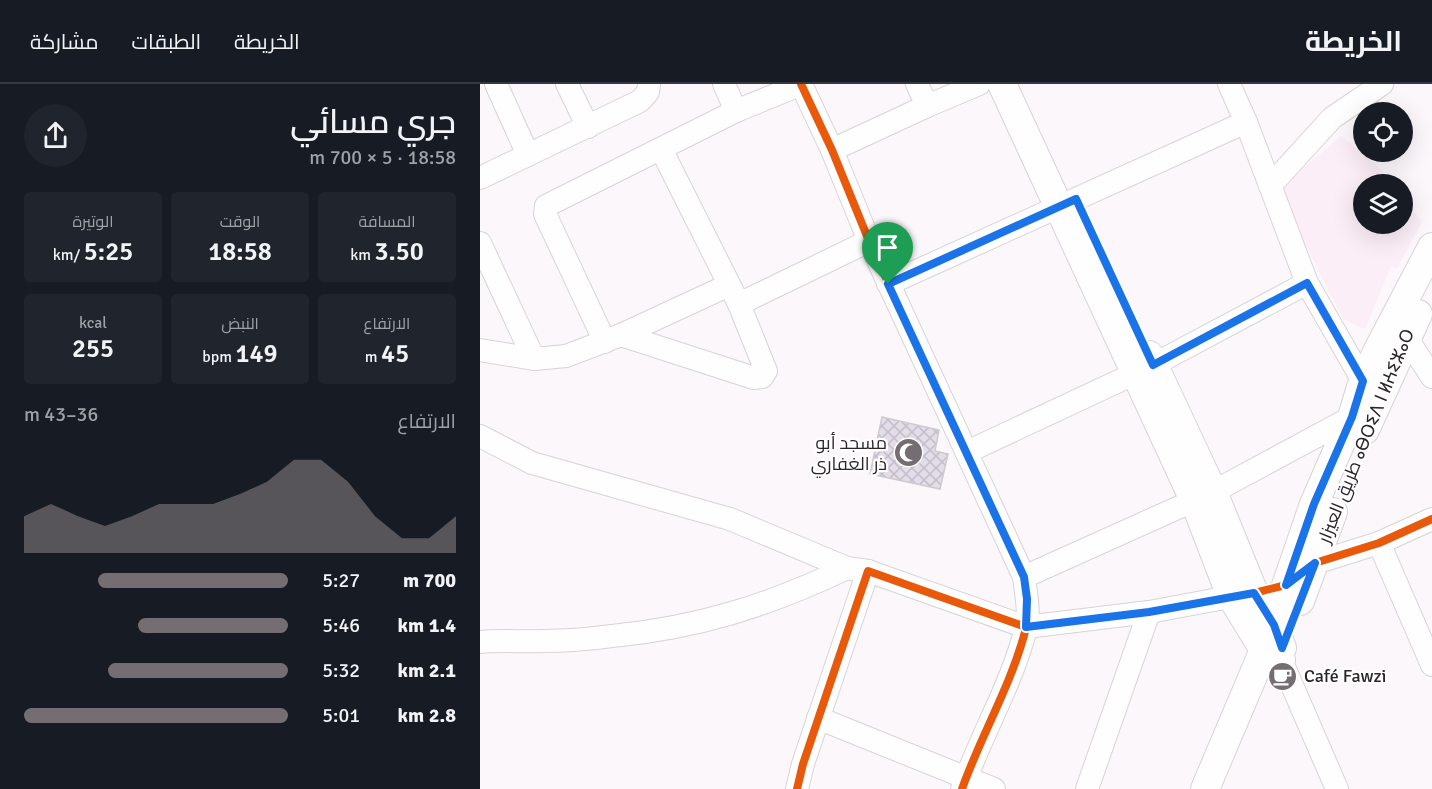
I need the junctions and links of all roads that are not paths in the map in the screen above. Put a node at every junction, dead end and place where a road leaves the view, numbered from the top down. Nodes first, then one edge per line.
1 (496, 84) edge
2 (567, 84) edge
3 (649, 84) edge
4 (724, 84) edge
5 (802, 84) edge
6 (917, 84) edge
7 (979, 84) edge
8 (1002, 84) edge
9 (1022, 84) edge
10 (1229, 84) edge
11 (1382, 84) edge
12 (927, 106) junction
13 (736, 111) junction
14 (1246, 122) junction
15 (588, 126) junction
16 (661, 149) junction
17 (832, 150) junction
18 (528, 155) junction
19 (480, 178) edge
20 (1270, 186) junction
21 (1067, 203) junction
22 (869, 241) junction
23 (1432, 247) edge
24 (481, 250) edge
25 (1307, 283) junction
26 (888, 284) junction
27 (1432, 286) edge
28 (734, 294) junction
29 (1406, 337) junction
30 (613, 338) junction
31 (480, 350) edge
32 (534, 359) junction
33 (1144, 369) junction
34 (1432, 377) edge
35 (1371, 388) junction
36 (1352, 417) junction
37 (480, 436) edge
38 (968, 452) junction
39 (1203, 496) junction
40 (1432, 519) edge
41 (1378, 543) junction
42 (1315, 563) junction
43 (857, 569) junction
44 (1024, 577) junction
45 (1286, 585) junction
46 (1243, 595) junction
47 (1149, 612) junction
48 (1026, 627) junction
49 (480, 642) edge
50 (1278, 652) junction
51 (1432, 665) edge
52 (818, 718) junction
53 (964, 783) edge
54 (797, 789) edge
55 (994, 789) edge
56 (1087, 789) edge
57 (1204, 789) edge
58 (1224, 789) edge
59 (1337, 789) edge

1 - 18 street
2 - 15 street
3 - 15 street
4 - 13 street
5 - 13 street
5 - 17 street
6 - 12 street
7 - 12 street
8 - 21 main road
9 - 21 main road
10 - 14 street
11 - 20 street
12 - 17 street
13 - 16 street
14 - 20 street
14 - 21 street
15 - 18 street
16 - 28 street
16 - 30 street
17 - 22 street
18 - 19 street
20 - 25 street
21 - 26 street
21 - 33 main road
22 - 26 street
22 - 28 street
23 - 35 main road, طريق العيزار ⴰⴱⵔⵉⴷ ⵏ ⵍⵄⵉⵣⴰⵔ
24 - 32 street
25 - 33 street
25 - 35 street
26 - 38 street
27 - 29 main road, طريق العيزار ⴰⴱⵔⵉⴷ ⵏ ⵍⵄⵉⵣⴰⵔ
28 - 30 street
28 - 30 street
29 - 34 street
29 - 35 main road, طريق العيزار ⴰⴱⵔⵉⴷ ⵏ ⵍⵄⵉⵣⴰⵔ
30 - 32 street
31 - 32 street
33 - 38 street
33 - 39 main road
35 - 36 main road, طريق العيزار ⴰⴱⵔⵉⴷ ⵏ ⵍⵄⵉⵣⴰⵔ
35 - 42 main road, طريق العيزار ⴰⴱⵔⵉⴷ ⵏ ⵍⵄⵉⵣⴰⵔ
36 - 39 street
36 - 45 main road, طريق العيزار ⴰⴱⵔⵉⴷ ⵏ ⵍⵄⵉⵣⴰⵔ
37 - 43 street
38 - 44 street
39 - 44 street
39 - 46 main road
40 - 41 street
41 - 42 street
41 - 51 street
42 - 45 street
42 - 50 main road, طريق العيزار ⴰⴱⵔⵉⴷ ⵏ ⵍⵄⵉⵣⴰⵔ
43 - 48 street
43 - 49 street
43 - 52 street
44 - 48 street
45 - 46 street
45 - 50 main road, طريق العيزار ⴰⴱⵔⵉⴷ ⵏ ⵍⵄⵉⵣⴰⵔ
46 - 47 street
46 - 50 main road
47 - 48 street
47 - 56 street
48 - 53 street
50 - 57 main road, طريق العيزار ⴰⴱⵔⵉⴷ ⵏ ⵍⵄⵉⵣⴰⵔ
50 - 58 main road, طريق العيزار ⴰⴱⵔⵉⴷ ⵏ ⵍⵄⵉⵣⴰⵔ
50 - 59 street
52 - 53 street
52 - 54 street
53 - 55 street

